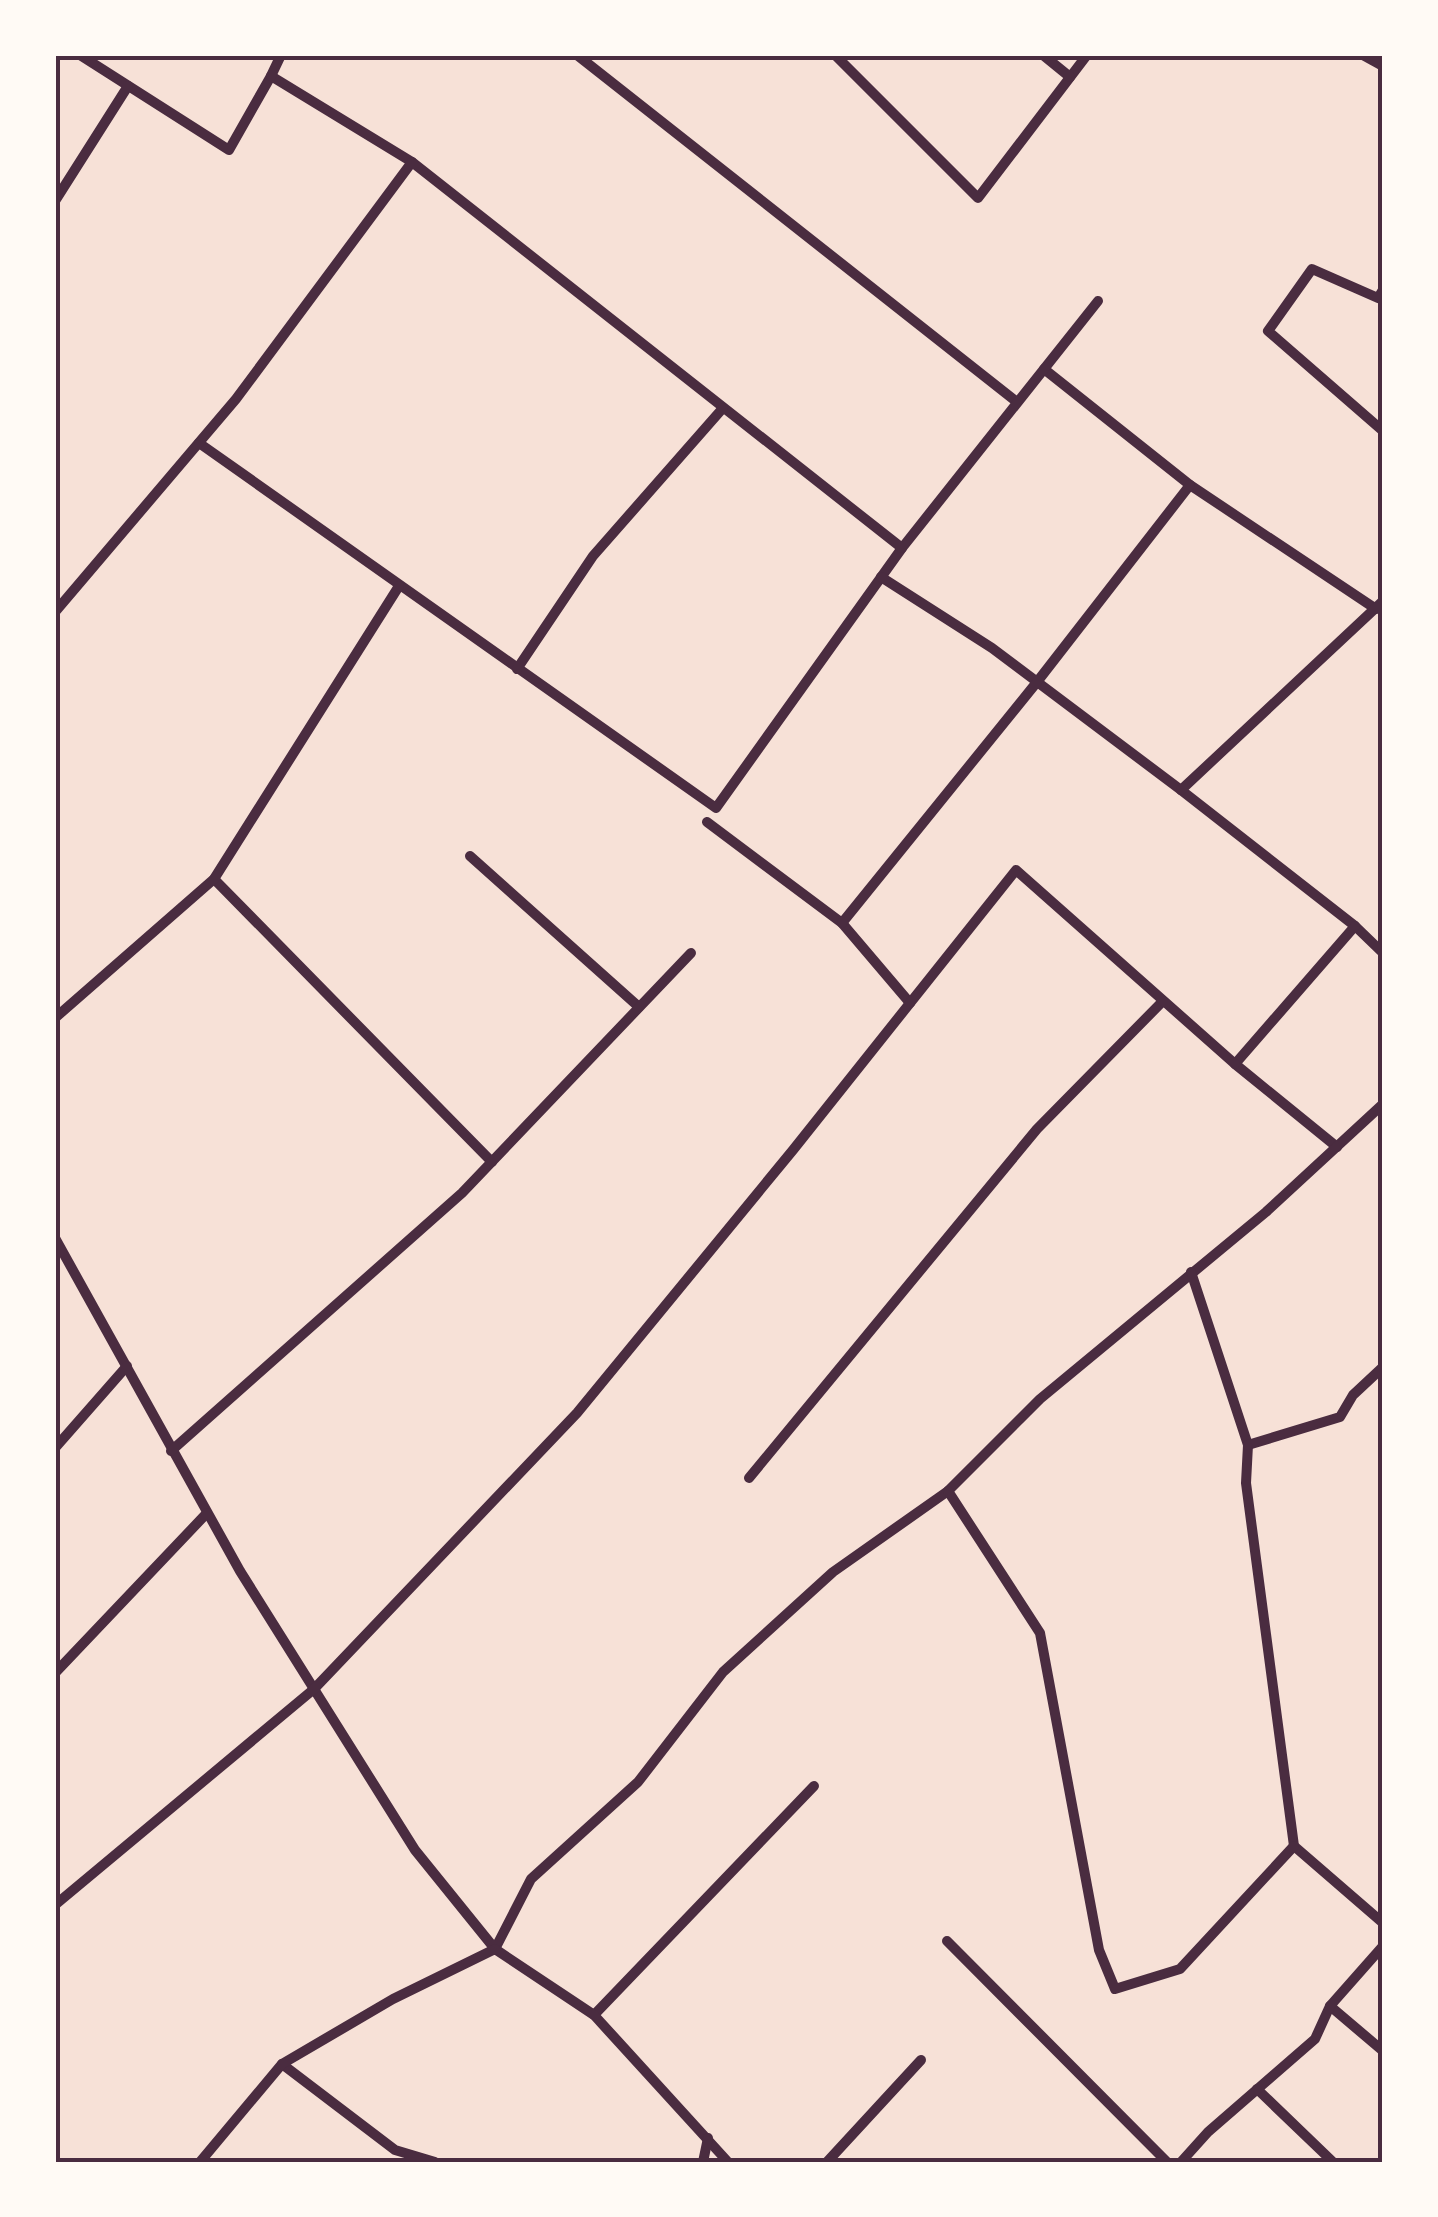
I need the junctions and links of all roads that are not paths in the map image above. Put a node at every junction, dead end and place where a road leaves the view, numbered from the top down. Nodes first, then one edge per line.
1 (80, 55) edge
2 (281, 55) edge
3 (578, 55) edge
4 (836, 55) edge
5 (1043, 55) edge
6 (1087, 55) edge
7 (1363, 55) edge
8 (1383, 66) edge
9 (271, 76) junction
10 (1070, 78) junction
11 (128, 86) junction
12 (412, 162) junction
13 (55, 201) edge
14 (1383, 290) edge
15 (1098, 301) dead end
16 (1044, 369) junction
17 (1017, 402) junction
18 (723, 408) junction
19 (1383, 431) edge
20 (199, 443) junction
21 (1190, 485) junction
22 (902, 548) junction
23 (882, 577) junction
24 (398, 586) junction
25 (1380, 605) edge
26 (55, 612) edge
27 (516, 668) junction
28 (1037, 682) junction
29 (1180, 790) junction
30 (707, 822) dead end
31 (470, 856) dead end
32 (214, 879) junction
33 (842, 923) junction
34 (1355, 926) junction
35 (1383, 952) edge
36 (691, 953) dead end
37 (1163, 1001) junction
38 (910, 1003) junction
39 (639, 1008) junction
40 (55, 1018) edge
41 (1234, 1064) junction
42 (1383, 1104) edge
43 (1337, 1147) junction
44 (492, 1162) junction
45 (55, 1238) edge
46 (1191, 1272) junction
47 (128, 1366) junction
48 (1383, 1367) edge
49 (1248, 1445) junction
50 (55, 1448) edge
51 (171, 1451) junction
52 (748, 1478) dead end
53 (948, 1491) junction
54 (207, 1513) junction
55 (55, 1673) edge
56 (314, 1689) junction
57 (814, 1786) dead end
58 (1294, 1846) junction
59 (55, 1906) edge
60 (1383, 1923) edge
61 (947, 1941) dead end
62 (1383, 1946) edge
63 (496, 1948) junction
64 (1330, 2006) junction
65 (594, 2016) junction
66 (1383, 2051) edge
67 (921, 2060) dead end
68 (282, 2064) junction
69 (1257, 2089) junction
70 (708, 2138) junction
71 (200, 2162) edge
72 (435, 2162) edge
73 (702, 2162) edge
74 (728, 2162) edge
75 (827, 2162) edge
76 (1168, 2162) edge
77 (1181, 2162) edge
78 (1332, 2162) edge

1 - 11 street
2 - 9 street
3 - 17 street
4 - 10 street
5 - 10 street
6 - 10 street
7 - 8 street
9 - 11 street
9 - 12 street
11 - 13 street
12 - 18 street
12 - 20 street
14 - 19 street
15 - 16 street
16 - 17 street
16 - 21 street
17 - 22 street
18 - 22 street
18 - 27 street
20 - 24 street
20 - 26 street
21 - 25 street
21 - 28 street
22 - 23 street
23 - 27 street
23 - 28 street
24 - 27 street
24 - 32 street
25 - 29 street
28 - 29 street
28 - 33 street
29 - 34 street
30 - 33 street
31 - 39 street
32 - 40 street
32 - 44 street
33 - 38 street
34 - 35 street
34 - 41 street
36 - 39 street
37 - 38 street
37 - 41 street
37 - 52 street
38 - 56 street
39 - 44 street
41 - 43 street
42 - 43 street
43 - 46 street
44 - 51 street
45 - 47 street
46 - 49 street
46 - 53 street
47 - 50 street
47 - 51 street
48 - 49 street
49 - 58 street
51 - 54 street
53 - 58 street
53 - 63 street
54 - 55 street
54 - 56 street
56 - 59 street
56 - 63 street
57 - 65 street
58 - 60 street
61 - 76 street
62 - 64 street
63 - 65 street
63 - 68 street
64 - 66 street
64 - 69 street
65 - 70 street
67 - 75 street
68 - 71 street
68 - 72 street
69 - 77 street
69 - 78 street
70 - 73 street
70 - 74 street

